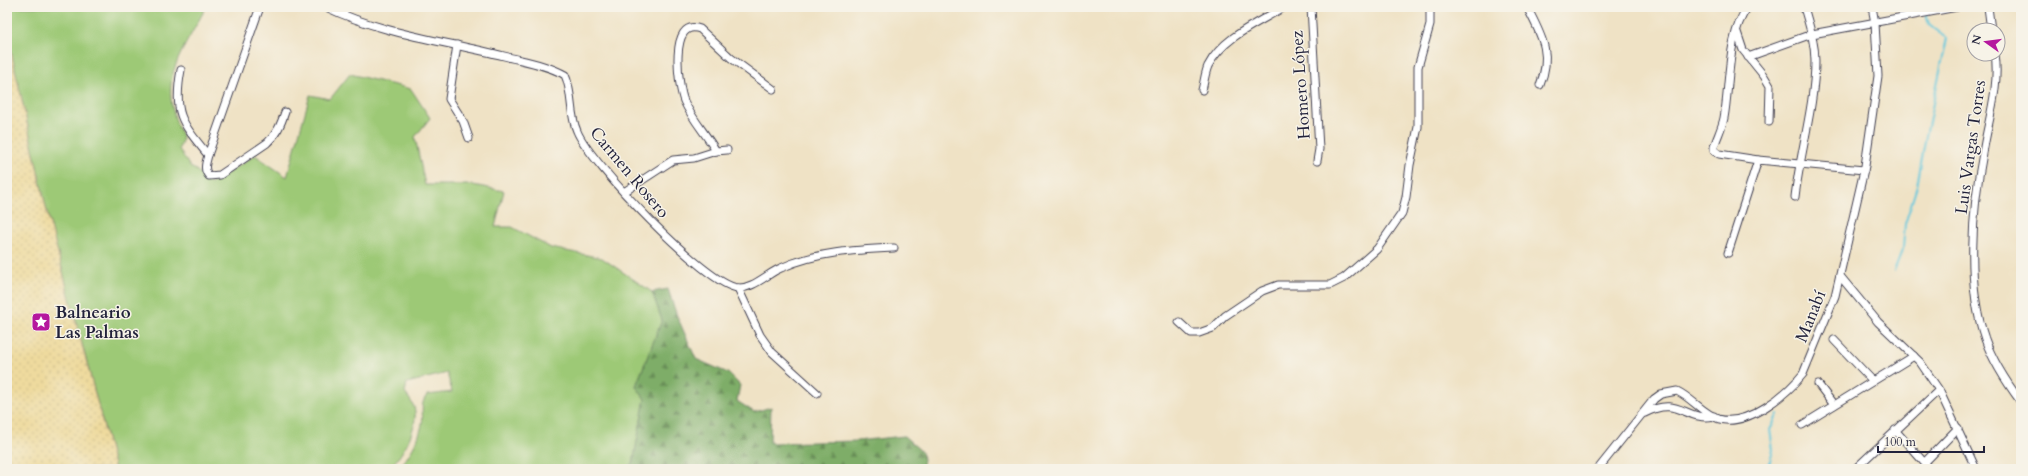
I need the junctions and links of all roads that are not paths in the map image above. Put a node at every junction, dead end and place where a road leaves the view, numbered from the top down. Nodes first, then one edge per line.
1 (260, 7) edge
2 (326, 7) edge
3 (1284, 7) edge
4 (1311, 7) edge
5 (1430, 7) edge
6 (1527, 7) edge
7 (1804, 7) edge
8 (1872, 7) edge
9 (1957, 7) edge
10 (1988, 7) edge
11 (1746, 8) edge
12 (1990, 22) edge
13 (1875, 23) junction
14 (1737, 31) junction
15 (1812, 34) junction
16 (457, 45) junction
17 (1748, 57) junction
18 (1995, 62) edge
19 (181, 70) dead end
20 (1540, 85) dead end
21 (773, 89) dead end
22 (1202, 90) dead end
23 (285, 112) dead end
24 (1769, 122) dead end
25 (470, 138) dead end
26 (727, 150) dead end
27 (716, 151) junction
28 (208, 155) junction
29 (1758, 160) junction
30 (1317, 161) dead end
31 (1799, 164) junction
32 (1864, 170) junction
33 (624, 192) junction
34 (1795, 197) dead end
35 (894, 248) dead end
36 (1728, 253) dead end
37 (1840, 276) junction
38 (738, 288) junction
39 (1179, 322) dead end
40 (1834, 340) dead end
41 (1914, 356) junction
42 (1873, 381) junction
43 (1818, 384) dead end
44 (1939, 390) junction
45 (817, 394) dead end
46 (2021, 402) edge
47 (1834, 405) junction
48 (1641, 415) junction
49 (1714, 416) junction
50 (1802, 425) dead end
51 (1958, 428) junction
52 (1895, 430) junction
53 (1925, 462) junction
54 (1598, 469) edge
55 (1855, 469) edge
56 (1930, 469) edge
57 (1976, 469) edge

1 - 28 street
2 - 16 street, Carmen Rosero
3 - 22 street
4 - 30 street, Homero López
5 - 39 street
6 - 20 street
7 - 15 street
8 - 13 street, Manabí
9 - 13 street
10 - 12 street
11 - 14 street
13 - 15 street
13 - 32 street, Manabí
14 - 17 street
14 - 29 street
15 - 17 street
15 - 31 street
16 - 25 street
16 - 33 street, Carmen Rosero
17 - 24 street
18 - 46 street, Luis Vargas Torres
19 - 28 street
21 - 27 street
23 - 28 street
26 - 27 street
27 - 33 street
29 - 31 street
29 - 36 street
31 - 32 street
31 - 34 street
32 - 37 street, Manabí
33 - 38 street, Carmen Rosero
35 - 38 street
37 - 41 street
37 - 49 street, Manabí
38 - 45 street
40 - 42 street
41 - 42 street
41 - 44 street
42 - 47 street
43 - 47 street
44 - 51 street
44 - 52 street
47 - 50 street
48 - 49 street
48 - 49 street, Manabí
48 - 54 street, Manabí
51 - 53 street
51 - 57 street
52 - 53 street
52 - 55 street
53 - 56 street

